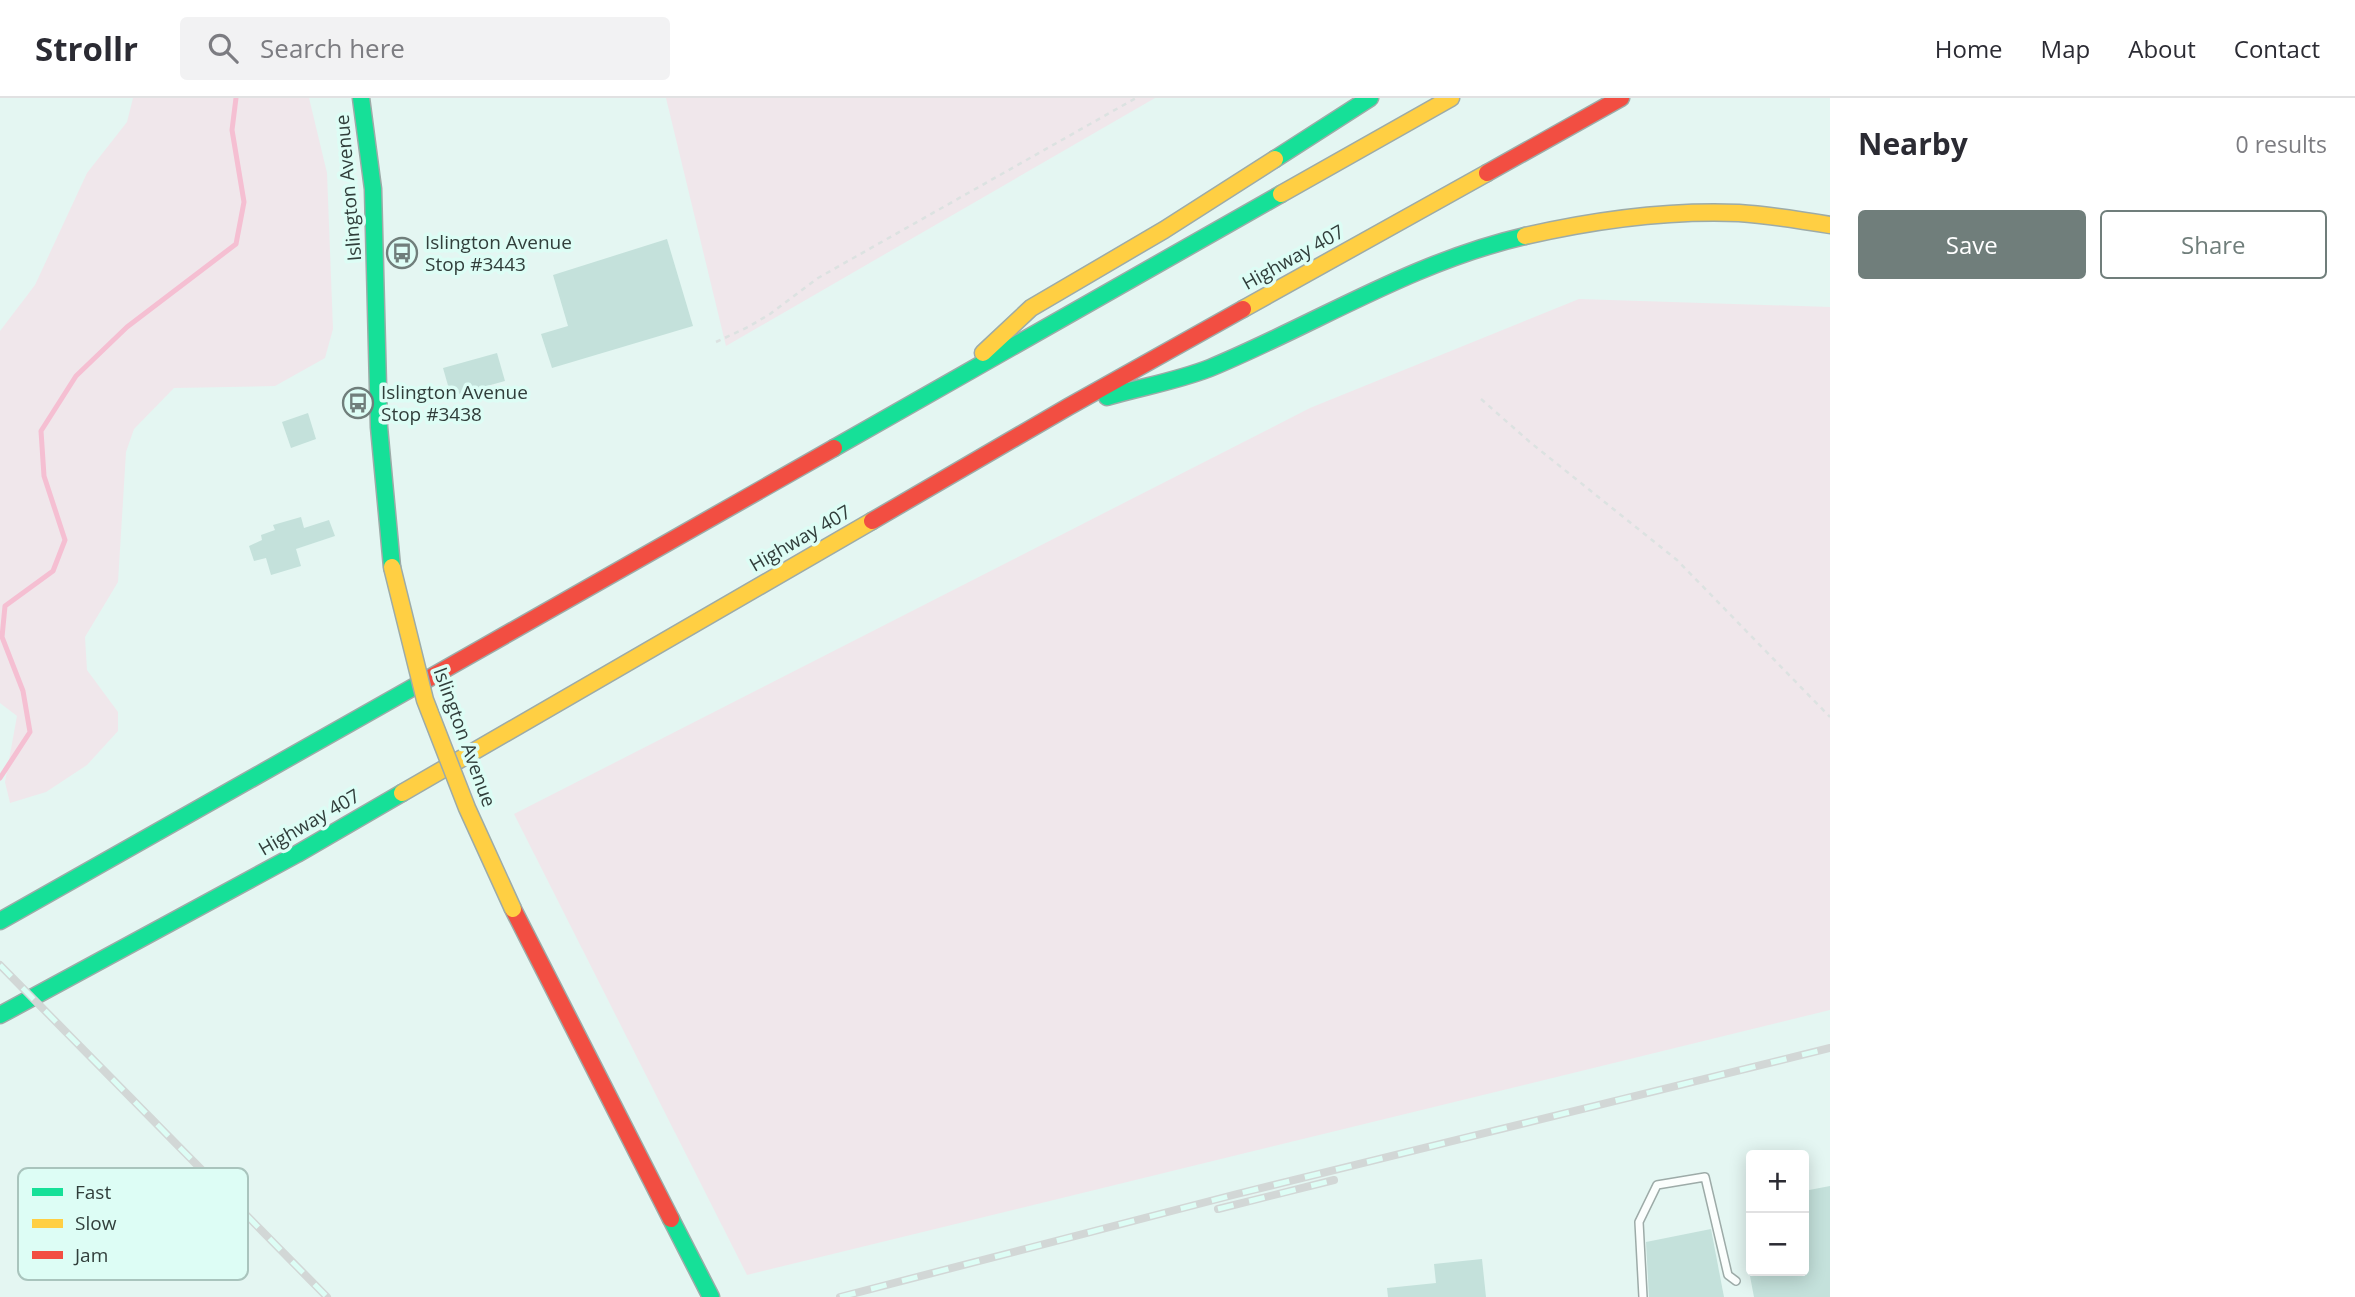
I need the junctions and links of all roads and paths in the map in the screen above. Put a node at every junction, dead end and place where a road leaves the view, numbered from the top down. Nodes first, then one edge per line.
1 (361, 98) edge
2 (1136, 98) edge
3 (1370, 98) edge
4 (1451, 98) edge
5 (1622, 98) edge
6 (1830, 225) edge
7 (716, 342) dead end
8 (949, 384) junction
9 (1481, 399) dead end
10 (1068, 407) junction
11 (1830, 717) edge
12 (0, 921) edge
13 (0, 1015) edge
14 (1736, 1281) dead end
15 (711, 1297) edge
16 (1643, 1297) edge

1 - 15 main road, Islington Avenue, bridge
2 - 7 path
3 - 8 main road
4 - 8 main road
5 - 10 main road, Highway 407
6 - 10 main road
8 - 12 main road
9 - 11 path
10 - 13 main road, Highway 407
14 - 16 lane

